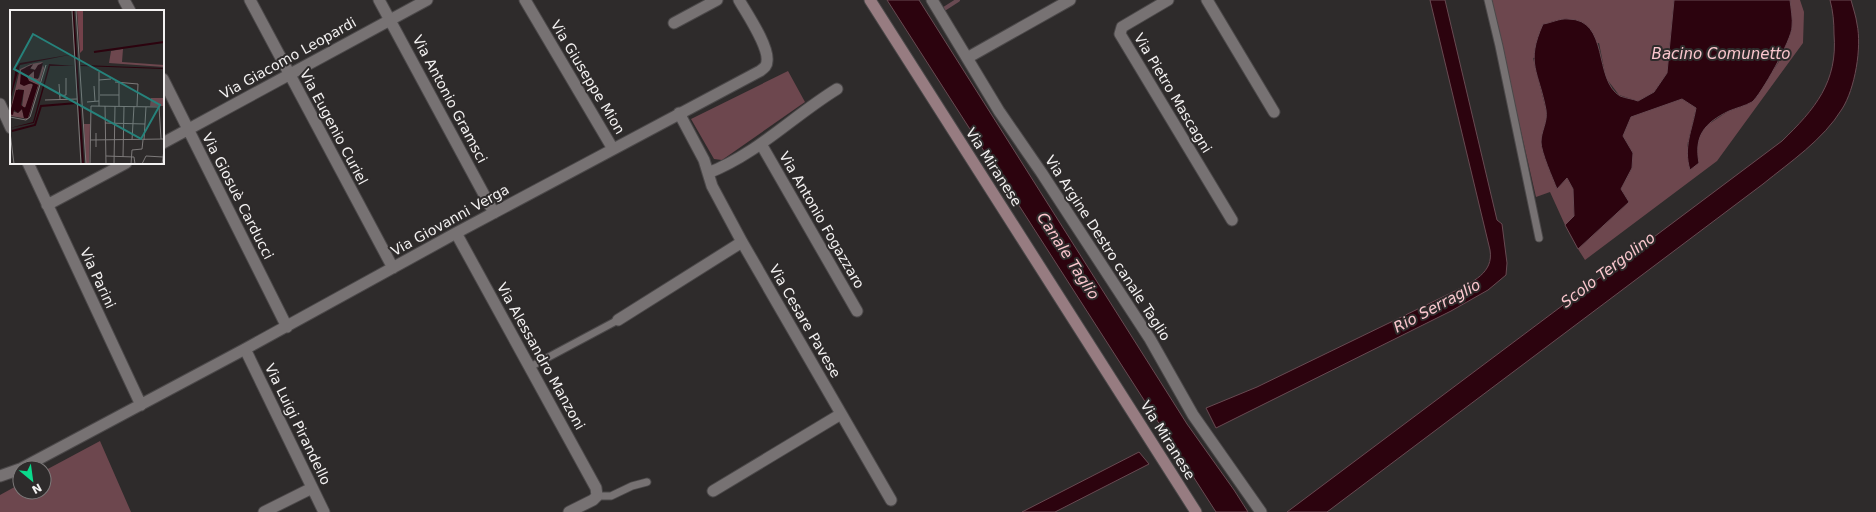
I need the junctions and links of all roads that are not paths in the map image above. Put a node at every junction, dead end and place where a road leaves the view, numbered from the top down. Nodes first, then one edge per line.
1 (124, 0) edge
2 (250, 0) edge
3 (379, 0) edge
4 (427, 0) edge
5 (525, 0) edge
6 (716, 0) edge
7 (739, 0) edge
8 (870, 0) edge
9 (932, 0) edge
10 (1070, 0) edge
11 (1168, 0) edge
12 (1207, 0) edge
13 (1488, 0) edge
14 (129, 10) edge
15 (390, 20) junction
16 (674, 24) dead end
17 (968, 58) junction
18 (289, 74) junction
19 (164, 81) edge
20 (837, 89) dead end
21 (0, 104) edge
22 (1274, 112) dead end
23 (680, 113) junction
24 (10, 126) edge
25 (187, 130) junction
26 (164, 142) edge
27 (761, 144) junction
28 (613, 149) junction
29 (28, 164) edge
30 (124, 164) edge
31 (708, 173) junction
32 (47, 205) junction
33 (494, 213) junction
34 (1232, 220) dead end
35 (456, 233) junction
36 (1539, 238) dead end
37 (742, 242) junction
38 (393, 268) junction
39 (857, 311) dead end
40 (618, 320) joint
41 (287, 327) junction
42 (245, 349) junction
43 (530, 367) junction
44 (141, 405) junction
45 (841, 414) junction
46 (36, 460) edge
47 (12, 471) edge
48 (0, 476) edge
49 (647, 482) dead end
50 (312, 488) junction
51 (713, 491) dead end
52 (597, 496) junction
53 (891, 500) dead end
54 (264, 512) edge
55 (324, 512) edge
56 (569, 512) edge
57 (1196, 512) edge
58 (1261, 512) edge

1 - 14 street
2 - 18 street, Via Eugenio Curiel
3 - 15 street, Via Antonio Gramsci
4 - 15 street, Via Giacomo Leopardi
5 - 28 street, Via Giuseppe Mion
6 - 16 street
7 - 23 street, Via Giovanni Verga
8 - 57 main road, Via Miranese
9 - 17 street, Via Argine Destro canale Taglio
10 - 17 street
11 - 34 street, Via Pietro Mascagni
12 - 22 street
13 - 36 lane
15 - 18 street, Via Giacomo Leopardi
15 - 33 street, Via Antonio Gramsci
17 - 58 street, Via Argine Destro canale Taglio
18 - 25 street, Via Giacomo Leopardi
18 - 38 street, Via Eugenio Curiel
19 - 25 street, Via Giosuè Carducci
20 - 27 street, Via Antonio Fogazzaro
21 - 24 street
23 - 28 street, Via Giovanni Verga
23 - 31 street, Via Cesare Pavese
25 - 26 street, Via Giacomo Leopardi
25 - 41 street, Via Giosuè Carducci
27 - 31 street, Via Antonio Fogazzaro
27 - 39 street, Via Antonio Fogazzaro
28 - 33 street, Via Giovanni Verga
29 - 32 street, Via Parini
30 - 32 street
31 - 37 street, Via Cesare Pavese
32 - 44 street, Via Parini
33 - 35 street, Via Giovanni Verga
35 - 38 street, Via Giovanni Verga
35 - 43 street, Via Alessandro Manzoni
37 - 40 street
37 - 45 street, Via Cesare Pavese
38 - 41 street, Via Giovanni Verga
40 - 43 lane
41 - 42 street, Via Giovanni Verga
42 - 44 street, Via Giovanni Verga
42 - 50 street, Via Luigi Pirandello
43 - 52 street, Via Alessandro Manzoni
44 - 46 street, Via Giovanni Verga
45 - 51 street
45 - 53 street, Via Cesare Pavese
47 - 48 street, Via Giovanni Verga
49 - 52 lane
50 - 54 street
50 - 55 street, Via Luigi Pirandello
52 - 56 street

